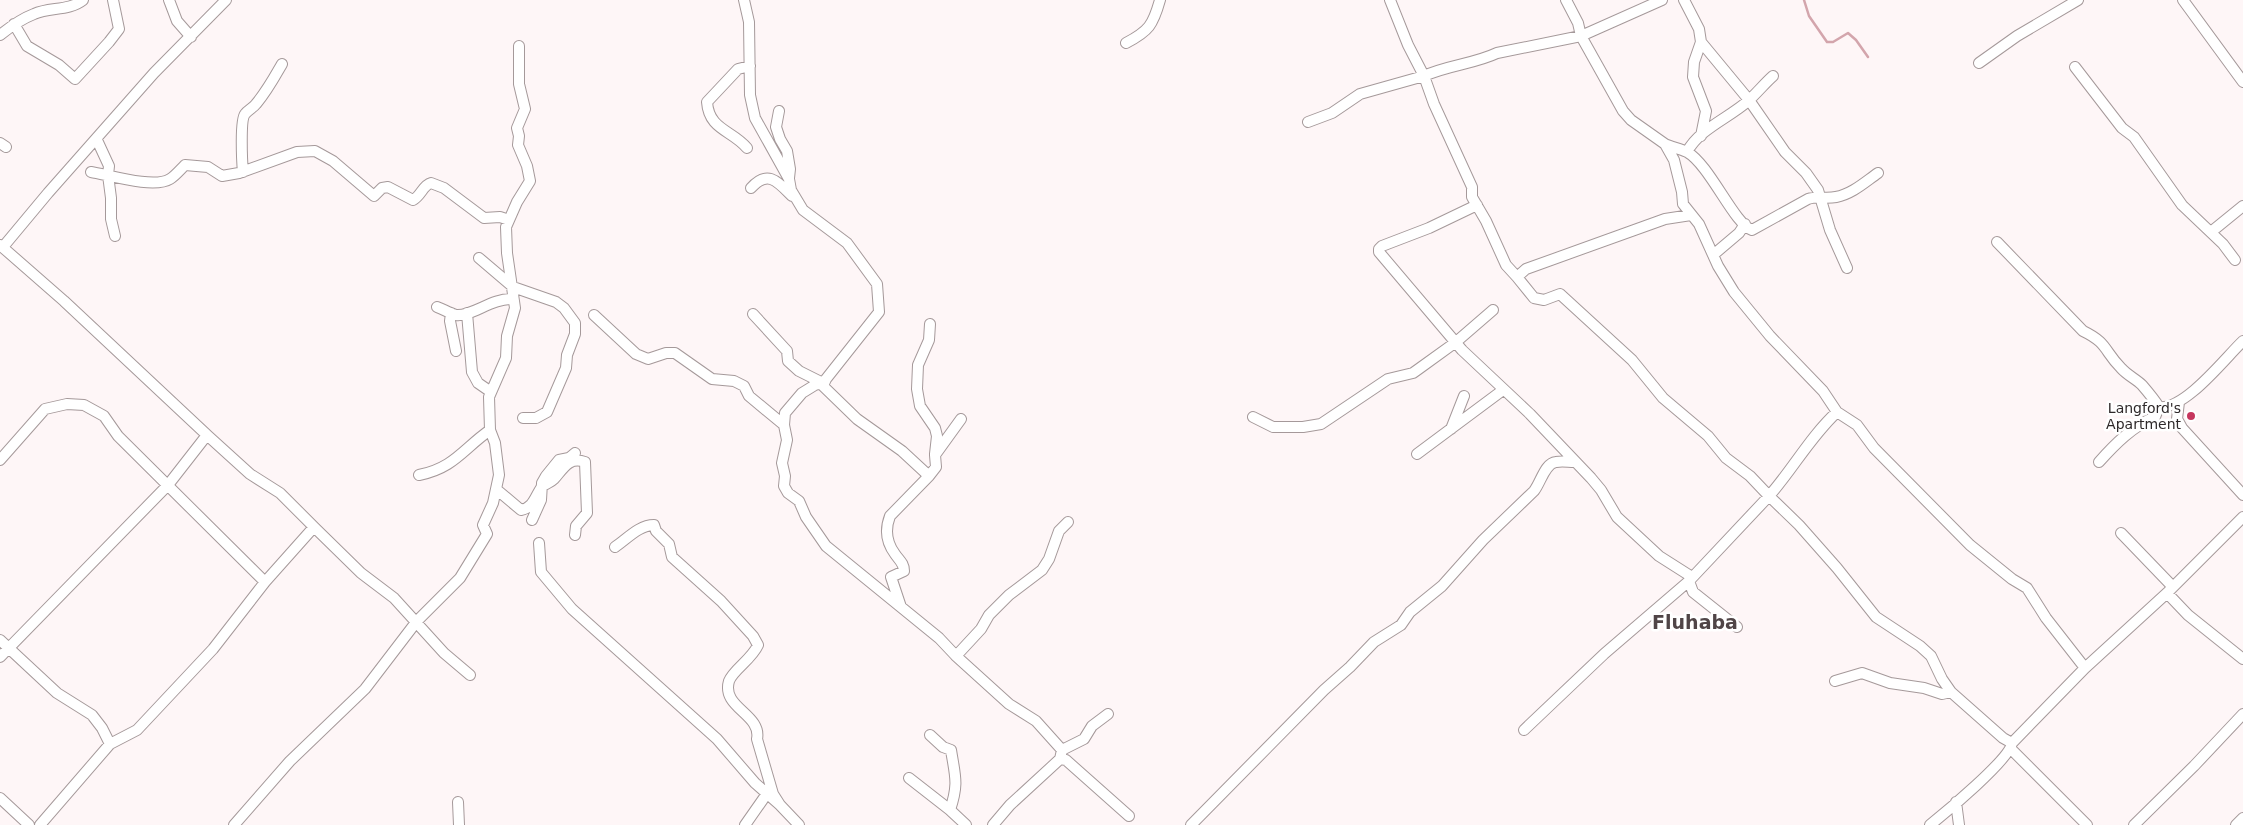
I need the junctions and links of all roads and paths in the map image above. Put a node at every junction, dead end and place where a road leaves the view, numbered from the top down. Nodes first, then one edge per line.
1 (83, 0) edge
2 (113, 0) edge
3 (169, 0) edge
4 (226, 0) edge
5 (744, 0) edge
6 (1160, 0) edge
7 (1390, 0) edge
8 (1566, 0) edge
9 (1662, 0) edge
10 (1684, 0) edge
11 (2078, 0) edge
12 (2183, 0) edge
13 (14, 24) junction
14 (0, 35) edge
15 (1581, 36) junction
16 (191, 37) junction
17 (1701, 42) junction
18 (1126, 43) dead end
19 (519, 46) dead end
20 (1979, 63) dead end
21 (282, 64) dead end
22 (750, 66) junction
23 (2074, 68) dead end
24 (1424, 76) junction
25 (1773, 76) dead end
26 (2243, 82) edge
27 (1749, 100) junction
28 (780, 111) dead end
29 (1308, 122) dead end
30 (1701, 136) junction
31 (97, 140) junction
32 (1666, 144) junction
33 (747, 148) dead end
34 (1687, 152) junction
35 (91, 172) dead end
36 (242, 172) junction
37 (1878, 173) dead end
38 (108, 175) junction
39 (789, 179) junction
40 (751, 188) dead end
41 (1822, 198) junction
42 (795, 199) junction
43 (1477, 205) junction
44 (2243, 206) edge
45 (1691, 215) junction
46 (509, 220) junction
47 (1745, 224) junction
48 (2211, 232) junction
49 (116, 236) dead end
50 (1998, 242) dead end
51 (2, 246) edge
52 (1714, 255) junction
53 (479, 258) dead end
54 (2234, 260) dead end
55 (1847, 268) dead end
56 (1517, 277) junction
57 (513, 287) junction
58 (513, 299) junction
59 (437, 307) dead end
60 (1493, 310) dead end
61 (451, 313) junction
62 (467, 313) junction
63 (753, 314) dead end
64 (594, 315) dead end
65 (930, 324) dead end
66 (2243, 341) edge
67 (1456, 342) junction
68 (456, 350) dead end
69 (823, 383) junction
70 (1503, 390) junction
71 (491, 392) junction
72 (1464, 396) dead end
73 (2179, 402) junction
74 (2159, 407) junction
75 (1837, 412) junction
76 (1253, 417) dead end
77 (523, 418) dead end
78 (961, 419) dead end
79 (784, 425) junction
80 (1451, 429) junction
81 (490, 430) junction
82 (207, 435) junction
83 (575, 453) dead end
84 (1417, 454) dead end
85 (935, 455) junction
86 (0, 460) edge
87 (1574, 462) junction
88 (2099, 462) dead end
89 (419, 475) dead end
90 (929, 476) junction
91 (168, 485) junction
92 (542, 487) junction
93 (496, 489) junction
94 (2243, 495) edge
95 (1769, 496) junction
96 (2243, 517) edge
97 (532, 520) dead end
98 (1068, 522) dead end
99 (314, 527) junction
100 (2121, 533) dead end
101 (575, 535) dead end
102 (539, 543) dead end
103 (615, 547) dead end
104 (1690, 579) junction
105 (265, 582) junction
106 (2170, 590) junction
107 (901, 606) junction
108 (417, 621) junction
109 (1737, 627) dead end
110 (0, 640) edge
111 (9, 648) junction
112 (956, 656) junction
113 (0, 657) edge
114 (2243, 659) edge
115 (2085, 668) junction
116 (470, 675) dead end
117 (1834, 681) dead end
118 (1951, 692) junction
119 (1108, 714) dead end
120 (2243, 714) edge
121 (1524, 730) dead end
122 (930, 735) dead end
123 (110, 744) junction
124 (2012, 746) junction
125 (1061, 754) junction
126 (909, 778) dead end
127 (766, 794) junction
128 (0, 798) edge
129 (458, 802) dead end
130 (1956, 802) junction
131 (780, 805) junction
132 (950, 810) junction
133 (1129, 816) dead end
134 (2243, 818) edge
135 (29, 825) edge
136 (40, 825) edge
137 (234, 825) edge
138 (459, 825) edge
139 (745, 825) edge
140 (799, 825) edge
141 (966, 825) edge
142 (993, 825) edge
143 (1191, 825) edge
144 (1930, 825) edge
145 (1960, 825) edge
146 (2087, 825) edge
147 (2134, 825) edge
148 (2236, 825) edge

1 - 13 street
2 - 13 street
3 - 16 street
4 - 16 street
5 - 22 street
6 - 18 street
7 - 24 street
8 - 15 street
9 - 15 street
10 - 17 street
11 - 20 street
12 - 26 street
13 - 14 street
15 - 24 street
15 - 32 street
16 - 31 street
17 - 27 street
17 - 30 street
19 - 46 street
21 - 36 street
22 - 33 street
22 - 39 street
23 - 48 street
24 - 29 street
24 - 43 street
25 - 27 street
27 - 30 street
27 - 41 street
28 - 39 street
30 - 34 street
31 - 38 street
31 - 51 street
32 - 34 street
32 - 45 street
34 - 47 street
35 - 38 street
36 - 38 street
36 - 46 street
37 - 41 street
38 - 49 street
39 - 42 street
40 - 42 street
41 - 47 street
41 - 55 street
42 - 69 street
43 - 56 street
43 - 67 street
44 - 48 street
45 - 52 street
45 - 56 street
46 - 57 street
47 - 52 street
48 - 54 street
50 - 74 street
51 - 82 street
52 - 75 street
53 - 57 street
56 - 95 street
57 - 58 street
57 - 77 street
58 - 62 street
58 - 71 street
59 - 61 street
60 - 67 street
61 - 62 street
61 - 68 street
62 - 71 street
63 - 69 street
64 - 79 street
65 - 85 street
66 - 73 street
67 - 70 street
67 - 76 street
69 - 79 street
69 - 90 street
70 - 80 street
70 - 87 street
71 - 81 street
72 - 80 street
73 - 74 street
73 - 94 street
74 - 88 street
75 - 95 street
75 - 115 street
78 - 85 street
79 - 107 street
80 - 84 street
81 - 89 street
81 - 93 street
82 - 91 street
82 - 99 street
83 - 92 street
85 - 90 street
86 - 91 street
87 - 104 street
87 - 143 street
90 - 107 street
91 - 105 street
91 - 111 street
92 - 93 street
92 - 97 street
92 - 101 street
93 - 108 street
95 - 104 street
95 - 118 street
96 - 106 street
98 - 112 street
99 - 105 street
99 - 108 street
100 - 106 street
102 - 127 street
103 - 131 street
104 - 109 street
104 - 121 street
105 - 123 street
106 - 114 street
106 - 115 street
107 - 112 street
108 - 116 street
108 - 137 street
110 - 111 street
111 - 113 street
111 - 123 street
112 - 125 street
115 - 124 street
117 - 118 street
118 - 124 street
119 - 125 street
120 - 147 street
122 - 132 street
123 - 136 street
124 - 130 street
124 - 146 street
125 - 133 street
125 - 142 street
126 - 132 street
127 - 131 street
127 - 139 street
128 - 135 street
129 - 138 street
130 - 144 street
130 - 145 street
131 - 140 street
132 - 141 street
134 - 148 street

